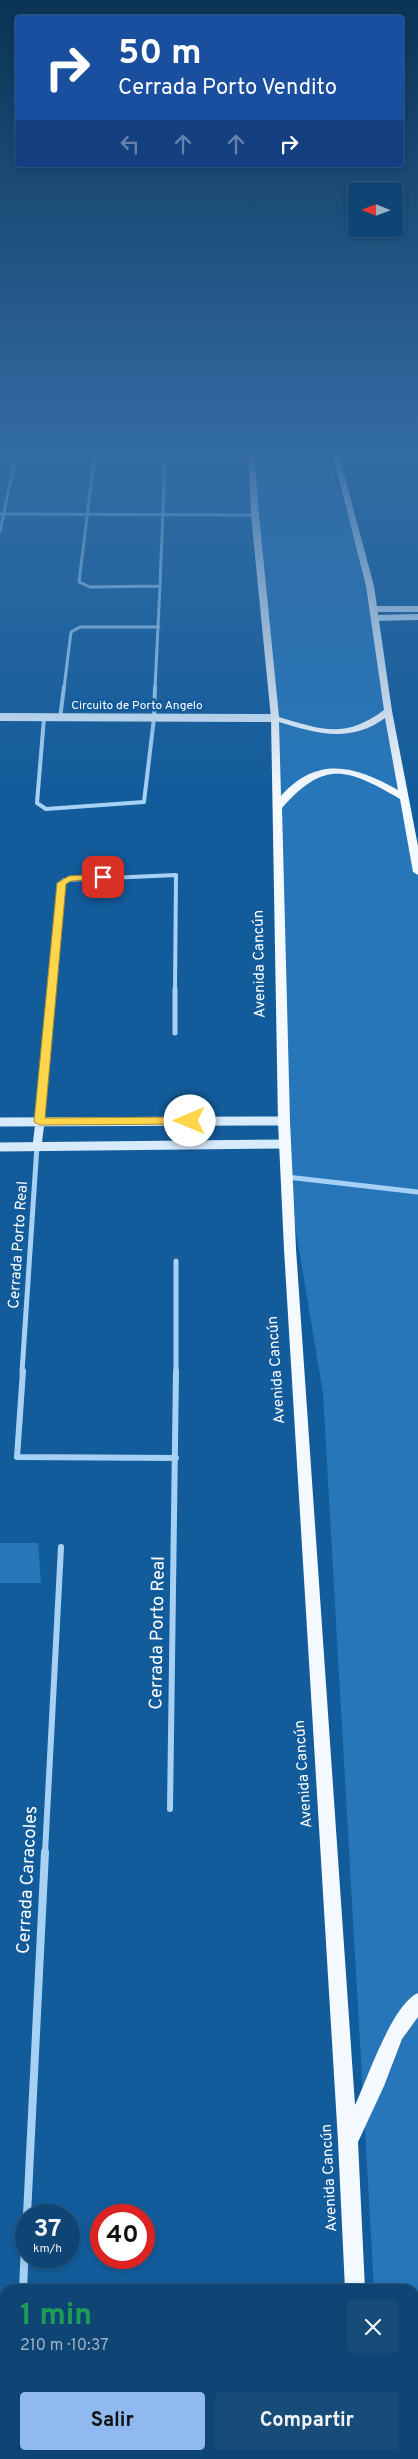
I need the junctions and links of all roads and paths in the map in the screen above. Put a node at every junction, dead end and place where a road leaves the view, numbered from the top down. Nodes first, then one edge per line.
1 (81, 563) edge
2 (161, 563) edge
3 (260, 563) edge
4 (362, 563) edge
5 (160, 586) junction
6 (418, 609) edge
7 (374, 614) junction
8 (418, 617) edge
9 (159, 627) junction
10 (388, 712) junction
11 (0, 717) edge
12 (44, 718) junction
13 (60, 718) junction
14 (154, 718) junction
15 (275, 718) junction
16 (405, 798) junction
17 (278, 806) junction
18 (418, 872) edge
19 (175, 1033) dead end
20 (284, 1121) junction
21 (0, 1122) edge
22 (40, 1122) junction
23 (285, 1144) junction
24 (38, 1146) junction
25 (0, 1147) edge
26 (287, 1177) junction
27 (418, 1192) edge
28 (176, 1261) dead end
29 (176, 1458) junction
30 (61, 1547) dead end
31 (170, 1808) dead end
32 (418, 2002) edge
33 (348, 2141) junction
34 (28, 2204) edge
35 (24, 2269) edge
36 (23, 2284) edge
37 (355, 2284) edge

1 - 5 street
2 - 5 street
3 - 15 main road, Avenida Cancún
4 - 7 main road
5 - 9 street
6 - 7 street
7 - 8 street
7 - 10 main road
9 - 13 street
9 - 14 street
10 - 15 main road
10 - 16 main road
11 - 12 street, Circuito de Porto Angelo
12 - 13 street, Circuito de Porto Angelo
12 - 14 street
13 - 14 street, Circuito de Porto Angelo
14 - 15 street, Circuito de Porto Angelo
15 - 17 main road, Avenida Cancún
16 - 17 main road
16 - 18 main road
17 - 20 main road, Avenida Cancún
19 - 22 street
20 - 22 street
20 - 23 main road, Avenida Cancún
21 - 22 street
22 - 24 street
23 - 24 street
23 - 26 main road, Avenida Cancún
24 - 25 street
24 - 29 street, Cerrada Porto Real
26 - 27 street
26 - 33 main road, Avenida Cancún
28 - 29 street, Cerrada Porto Real
29 - 31 street, Cerrada Porto Real
30 - 34 street, Cerrada Caracoles
32 - 33 main road
33 - 37 main road, Avenida Cancún
35 - 36 street

